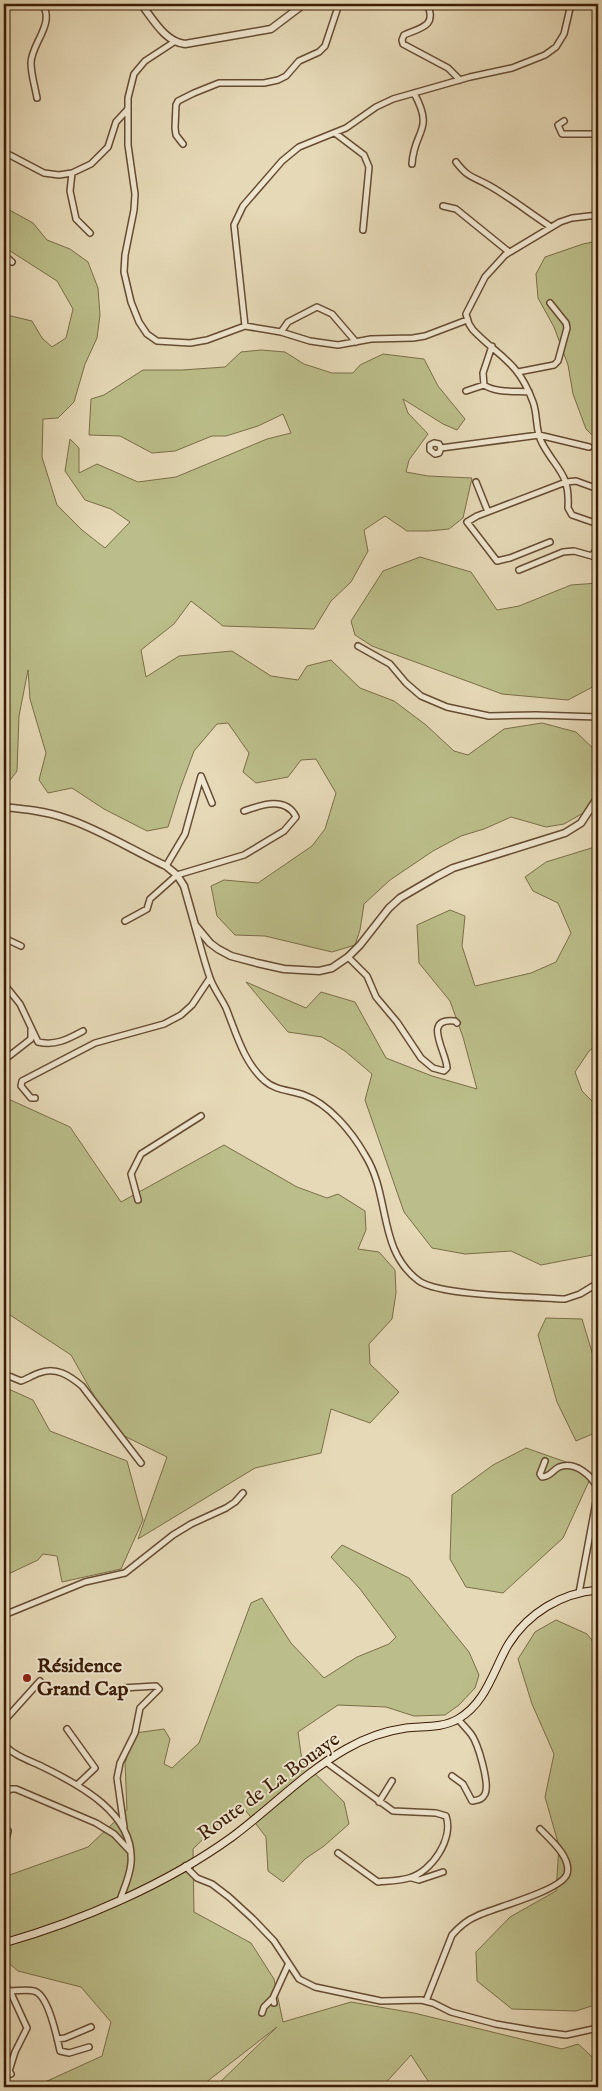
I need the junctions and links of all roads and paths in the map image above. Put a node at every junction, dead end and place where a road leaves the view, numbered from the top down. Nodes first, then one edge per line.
1 (42, 4) edge
2 (141, 4) edge
3 (304, 4) edge
4 (339, 4) edge
5 (427, 4) edge
6 (571, 4) edge
7 (174, 42) junction
8 (460, 80) junction
9 (414, 93) junction
10 (37, 98) dead end
11 (128, 109) junction
12 (564, 121) dead end
13 (335, 133) junction
14 (598, 134) edge
15 (183, 144) dead end
16 (4, 152) edge
17 (456, 162) dead end
18 (412, 164) dead end
19 (72, 173) junction
20 (443, 206) dead end
21 (598, 215) edge
22 (551, 227) junction
23 (363, 230) dead end
24 (90, 233) dead end
25 (509, 252) junction
26 (4, 255) edge
27 (12, 262) dead end
28 (550, 303) dead end
29 (467, 320) junction
30 (245, 326) junction
31 (281, 332) junction
32 (356, 342) junction
33 (492, 346) junction
34 (518, 372) junction
35 (484, 385) junction
36 (466, 391) dead end
37 (529, 392) junction
38 (538, 435) junction
39 (589, 447) dead end
40 (441, 448) dead end
41 (476, 482) dead end
42 (566, 482) junction
43 (598, 489) edge
44 (488, 512) junction
45 (598, 524) edge
46 (550, 542) dead end
47 (598, 547) edge
48 (519, 570) dead end
49 (358, 646) dead end
50 (598, 718) edge
51 (598, 797) edge
52 (212, 804) dead end
53 (4, 807) edge
54 (244, 811) dead end
55 (166, 866) junction
56 (177, 875) junction
57 (125, 921) dead end
58 (195, 925) junction
59 (4, 938) edge
60 (21, 946) dead end
61 (348, 957) junction
62 (210, 978) junction
63 (4, 984) edge
64 (457, 1023) dead end
65 (31, 1024) junction
66 (83, 1031) dead end
67 (4, 1060) edge
68 (35, 1098) dead end
69 (201, 1116) dead end
70 (138, 1200) dead end
71 (598, 1283) edge
72 (4, 1374) edge
73 (545, 1461) dead end
74 (141, 1463) dead end
75 (598, 1489) edge
76 (243, 1493) dead end
77 (598, 1498) edge
78 (598, 1590) edge
79 (579, 1593) junction
80 (4, 1615) edge
81 (40, 1681) dead end
82 (122, 1688) dead end
83 (458, 1719) junction
84 (4, 1722) edge
85 (67, 1729) dead end
86 (5, 1745) edge
87 (326, 1762) junction
88 (452, 1776) dead end
89 (392, 1781) dead end
90 (77, 1785) junction
91 (4, 1792) edge
92 (379, 1802) junction
93 (540, 1829) dead end
94 (124, 1830) junction
95 (8, 1831) dead end
96 (4, 1848) edge
97 (130, 1851) junction
98 (338, 1854) dead end
99 (185, 1866) junction
100 (444, 1872) dead end
101 (412, 1878) junction
102 (120, 1900) junction
103 (4, 1943) edge
104 (288, 1965) junction
105 (4, 1985) edge
106 (10, 1991) junction
107 (426, 2001) junction
108 (262, 2013) dead end
109 (91, 2027) dead end
110 (598, 2028) edge
111 (57, 2039) junction
112 (89, 2047) dead end
113 (11, 2074) dead end

1 - 10 street
2 - 7 street
3 - 7 street
4 - 15 street
5 - 8 street
6 - 8 street
7 - 11 street
8 - 9 street
9 - 13 street
9 - 18 street
11 - 19 street
11 - 30 street
12 - 14 street
13 - 23 street
13 - 30 street
16 - 19 street
17 - 22 street
19 - 24 street
20 - 25 street
21 - 22 street
22 - 25 street
25 - 29 street
26 - 27 street
28 - 34 street
29 - 32 street
29 - 33 street
30 - 31 street
31 - 32 street
31 - 32 street
33 - 34 street
33 - 35 street
34 - 37 street
35 - 36 street
35 - 37 street
37 - 38 street
38 - 39 street
38 - 40 street
38 - 42 street
41 - 44 street
42 - 43 street
42 - 44 street
42 - 45 street
44 - 46 street
47 - 48 street
49 - 50 street
51 - 61 street
52 - 55 street
53 - 55 street
54 - 56 street
55 - 56 street
56 - 57 street
56 - 58 street
58 - 61 street
58 - 62 street
59 - 60 street
61 - 64 street
62 - 68 street
62 - 71 street
63 - 65 street
65 - 66 street
65 - 67 street
69 - 70 street
72 - 74 street
73 - 75 street
76 - 80 street
77 - 79 street
78 - 79 main road, Route de La Bouaye
79 - 83 main road, Route de La Bouaye
81 - 84 street
82 - 94 street
83 - 87 main road, Route de La Bouaye
83 - 88 street
85 - 90 street
86 - 90 street
87 - 92 street
87 - 99 main road, Route de La Bouaye
89 - 92 street
90 - 94 street
91 - 97 street
92 - 101 street
93 - 107 street
94 - 97 street
95 - 96 street
97 - 102 street
98 - 101 street
99 - 102 main road, Route de La Bouaye
99 - 104 street
100 - 101 street
102 - 103 main road, Route de La Bouaye
104 - 107 street
104 - 108 street
105 - 106 street
106 - 111 street
106 - 113 street
107 - 110 street
109 - 111 street
111 - 112 street

